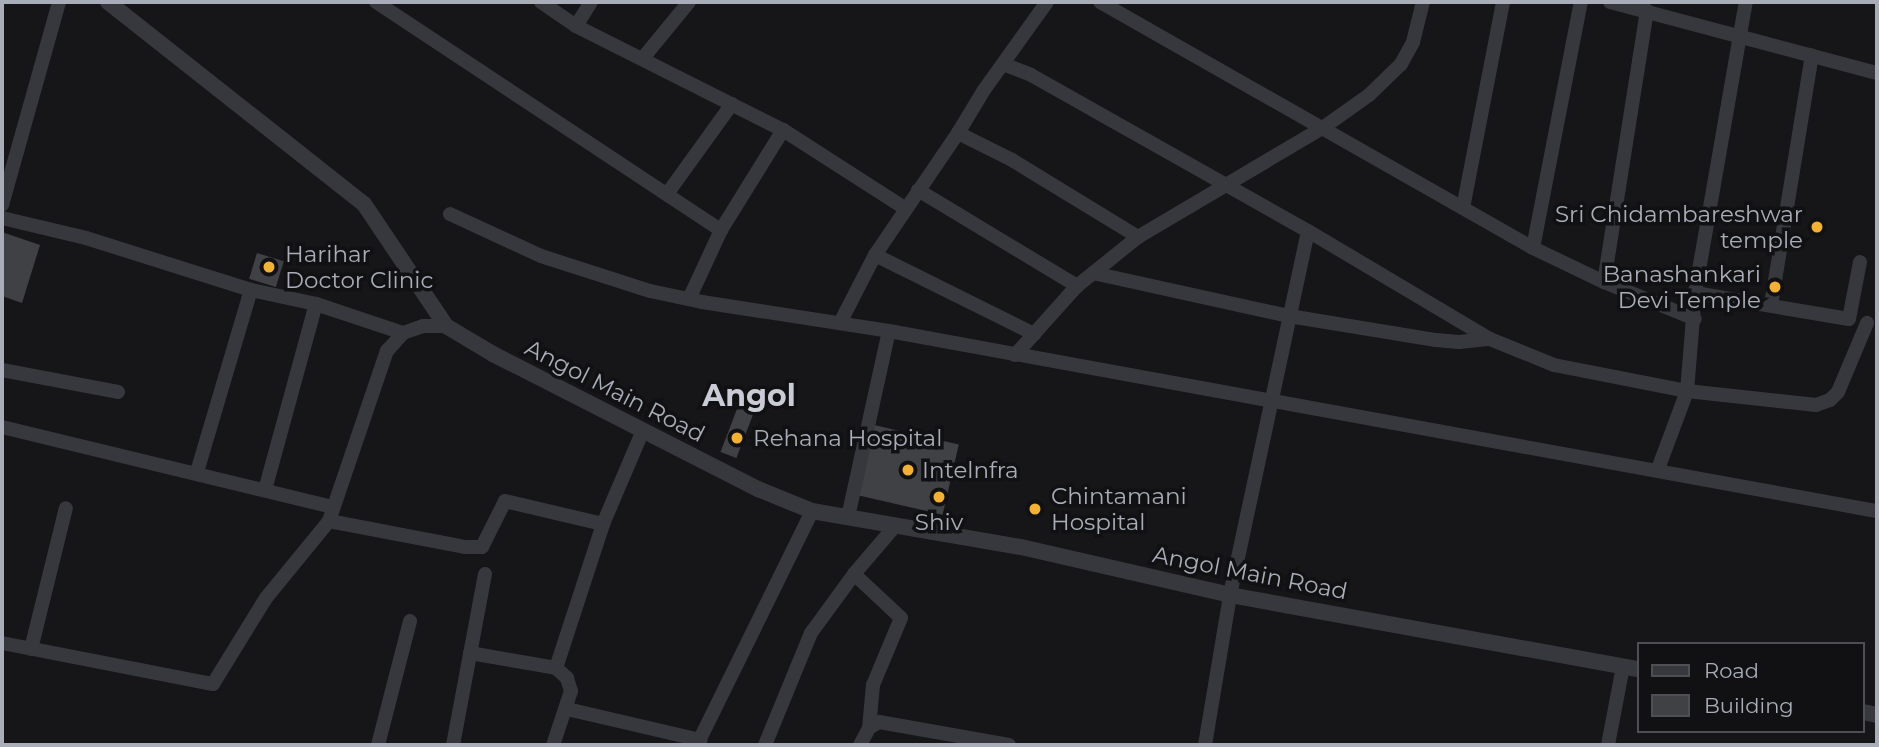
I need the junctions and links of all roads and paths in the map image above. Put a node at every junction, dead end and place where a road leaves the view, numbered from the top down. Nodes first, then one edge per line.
1 (59, 2) edge
2 (108, 2) edge
3 (376, 2) edge
4 (541, 2) edge
5 (591, 2) edge
6 (689, 2) edge
7 (1047, 2) edge
8 (1100, 2) edge
9 (1423, 2) edge
10 (1503, 2) edge
11 (1581, 2) edge
12 (1610, 2) edge
13 (1746, 2) edge
14 (1647, 10) junction
15 (576, 26) junction
16 (1741, 35) junction
17 (1812, 55) junction
18 (643, 58) junction
19 (1003, 64) junction
20 (1877, 73) edge
21 (732, 104) junction
22 (1324, 127) junction
23 (783, 130) junction
24 (958, 133) junction
25 (1225, 185) junction
26 (918, 190) junction
27 (667, 194) junction
28 (2, 205) edge
29 (1463, 208) junction
30 (906, 209) junction
31 (450, 214) dead end
32 (2, 218) edge
33 (721, 230) junction
34 (1308, 230) junction
35 (1138, 237) junction
36 (1533, 248) junction
37 (875, 255) junction
38 (1860, 262) dead end
39 (1093, 273) junction
40 (1605, 282) junction
41 (1077, 286) junction
42 (251, 289) junction
43 (1695, 293) junction
44 (689, 299) junction
45 (316, 304) junction
46 (1771, 304) junction
47 (1289, 316) junction
48 (1695, 318) junction
49 (1849, 319) junction
50 (840, 323) junction
51 (1872, 324) edge
52 (446, 326) junction
53 (889, 331) junction
54 (403, 333) junction
55 (1034, 334) junction
56 (1490, 339) junction
57 (1016, 355) junction
58 (2, 370) edge
59 (1687, 391) junction
60 (118, 392) dead end
61 (1270, 399) junction
62 (2, 426) edge
63 (643, 430) junction
64 (1658, 469) junction
65 (197, 472) junction
66 (265, 490) junction
67 (66, 508) dead end
68 (812, 511) junction
69 (1877, 511) edge
70 (331, 514) junction
71 (848, 517) junction
72 (603, 524) junction
73 (894, 526) junction
74 (485, 574) dead end
75 (854, 574) junction
76 (1230, 595) junction
77 (410, 621) dead end
78 (2, 643) edge
79 (31, 649) junction
80 (470, 653) junction
81 (556, 668) junction
82 (1631, 668) edge
83 (567, 709) junction
84 (869, 728) junction
85 (698, 743) edge
86 (377, 745) edge
87 (453, 745) edge
88 (553, 745) edge
89 (765, 745) edge
90 (860, 745) edge
91 (1009, 745) edge
92 (1205, 745) edge
93 (1608, 745) edge

1 - 28 street
2 - 52 street, Angol Main Road
3 - 27 street
4 - 15 street
5 - 15 street
6 - 18 street
7 - 19 street
8 - 22 street
9 - 22 street
10 - 29 street
11 - 36 street
12 - 14 street
13 - 16 street
14 - 16 street
14 - 40 street
15 - 18 street
16 - 17 street
16 - 43 street
17 - 20 street
17 - 46 street
18 - 21 street
19 - 24 street
19 - 25 street
21 - 23 street
21 - 27 street
22 - 25 street
22 - 29 street
23 - 30 street
23 - 33 street
24 - 26 street
24 - 35 street
25 - 34 street
25 - 35 street
26 - 30 street
26 - 41 street
27 - 33 street
29 - 36 street
30 - 37 street
31 - 44 street
32 - 42 street
33 - 44 street
34 - 47 street
34 - 56 street
35 - 39 street
36 - 40 street
37 - 50 street
37 - 55 street
38 - 49 street
39 - 41 street
39 - 47 street
40 - 48 street
41 - 55 street
42 - 45 street
42 - 65 street
43 - 46 street
43 - 48 street
44 - 50 street
45 - 54 street
45 - 66 street
46 - 49 street
47 - 56 street
47 - 61 street
48 - 59 street
49 - 51 street
50 - 53 street
51 - 59 street
52 - 54 street
52 - 63 street, Angol Main Road
53 - 57 street
53 - 71 street
54 - 70 street
55 - 57 street
56 - 59 street
57 - 61 street
58 - 60 street
59 - 64 street
61 - 64 street
61 - 76 street
62 - 65 street
63 - 68 street, Angol Main Road
63 - 72 street
64 - 69 street
65 - 66 street
66 - 70 street
67 - 79 street
68 - 71 street, Angol Main Road
68 - 85 street
70 - 72 street
70 - 79 street
71 - 73 street, Angol Main Road
72 - 81 street
73 - 75 street
73 - 76 street, Angol Main Road
74 - 80 street
75 - 84 street
75 - 89 street
76 - 82 street, Angol Main Road
76 - 92 street
77 - 86 street
78 - 79 street
80 - 81 street
80 - 87 street
81 - 83 street
82 - 93 street
83 - 85 street
83 - 88 street
84 - 90 street
84 - 91 street

